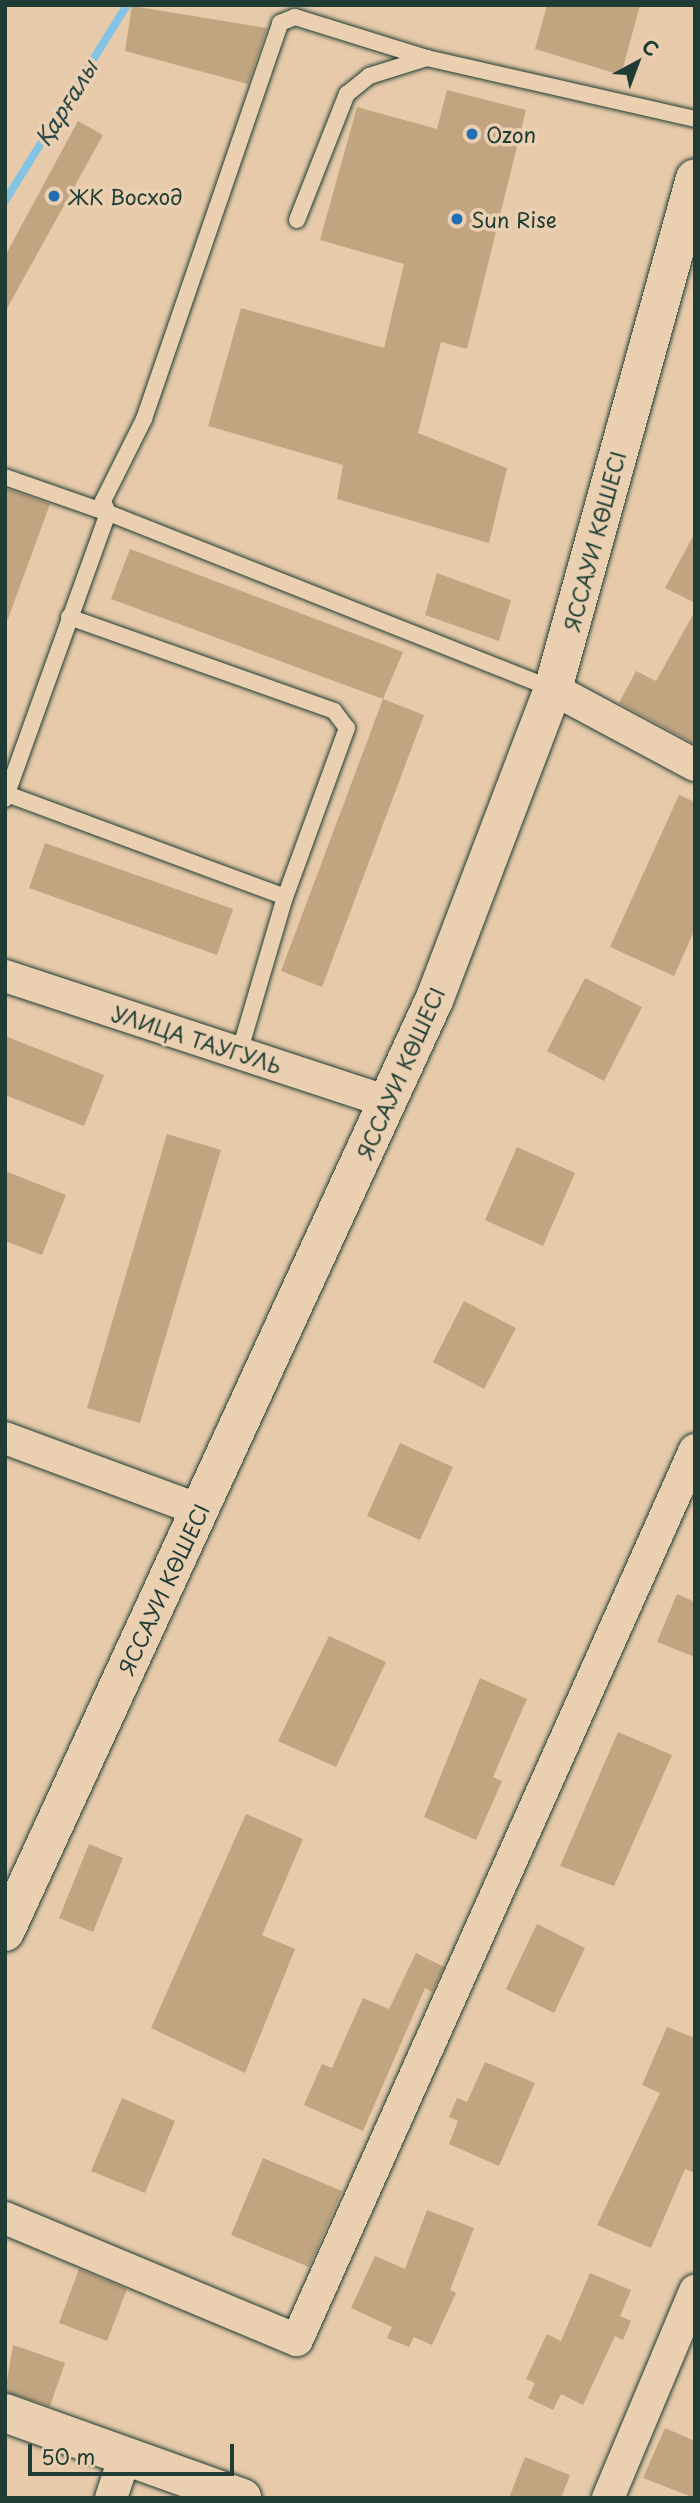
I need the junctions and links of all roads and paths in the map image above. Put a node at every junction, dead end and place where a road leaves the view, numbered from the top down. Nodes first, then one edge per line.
1 (427, 58) junction
2 (695, 119) edge
3 (695, 178) edge
4 (297, 220) dead end
5 (5, 477) edge
6 (108, 513) junction
7 (69, 617) junction
8 (553, 689) junction
9 (695, 765) edge
10 (6, 796) edge
11 (285, 897) junction
12 (5, 976) edge
13 (239, 1053) junction
14 (388, 1102) junction
15 (5, 1438) edge
16 (695, 1450) edge
17 (200, 1510) junction
18 (5, 1931) edge
19 (5, 2218) edge
20 (695, 2291) edge
21 (5, 2413) edge
22 (125, 2456) junction
23 (111, 2498) edge
24 (242, 2498) edge
25 (608, 2498) edge

1 - 2 lane
1 - 4 lane
1 - 6 lane
3 - 8 main road, ЯССАУИ КӨШЕСІ
5 - 6 lane
6 - 7 lane
6 - 8 lane
7 - 10 lane
7 - 11 lane
8 - 9 street
8 - 14 main road, ЯССАУИ КӨШЕСІ
10 - 11 lane
11 - 13 lane
12 - 13 street, УЛИЦА ТАУГУЛЬ
13 - 14 street, УЛИЦА ТАУГУЛЬ
14 - 17 main road, ЯССАУИ КӨШЕСІ
15 - 17 street
16 - 19 street
17 - 18 main road, ЯССАУИ КӨШЕСІ
20 - 25 street
21 - 22 main road
22 - 23 street
22 - 24 main road

